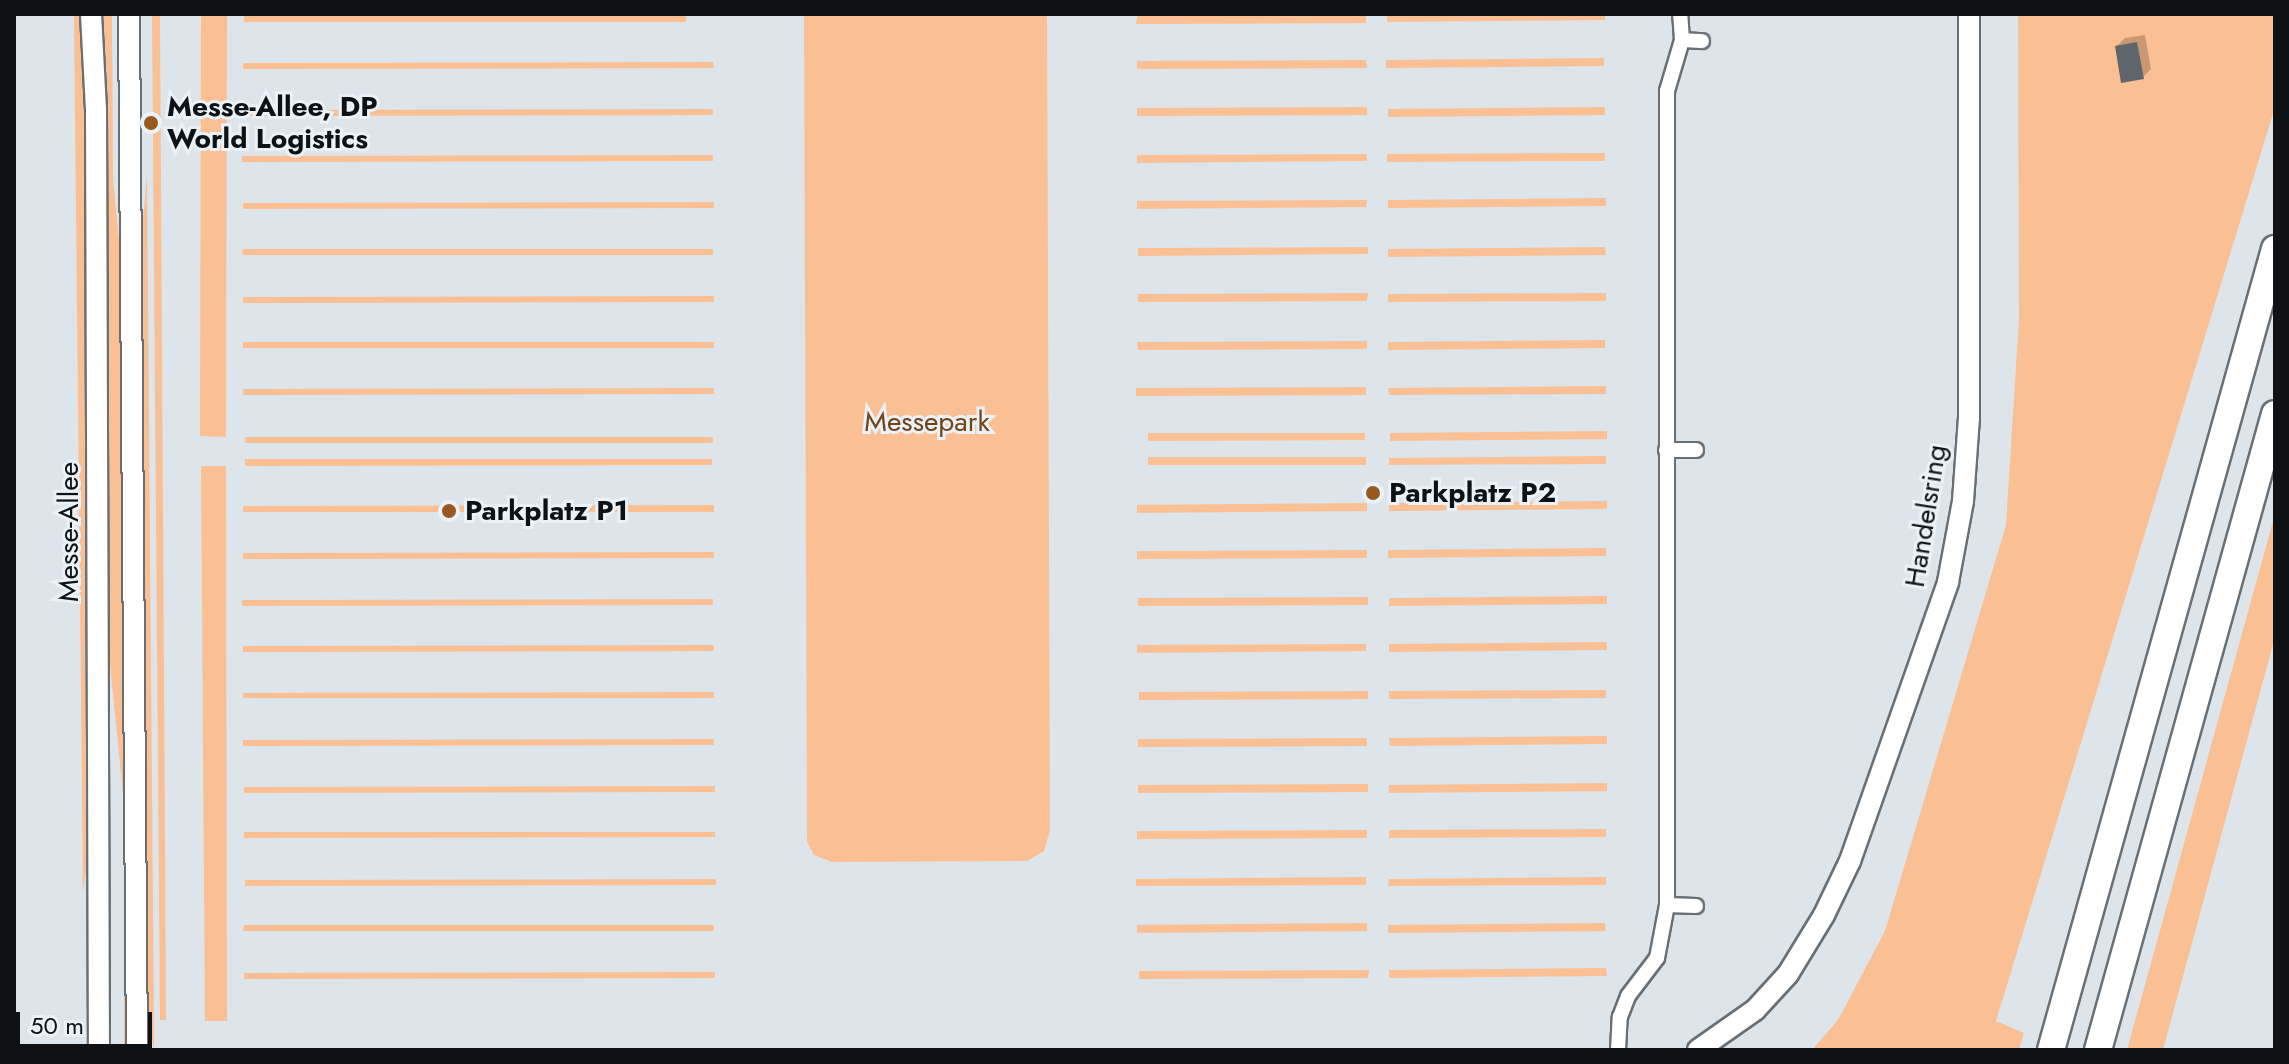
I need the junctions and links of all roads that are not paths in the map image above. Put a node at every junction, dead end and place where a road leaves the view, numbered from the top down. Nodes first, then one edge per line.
1 (91, 14) edge
2 (129, 14) edge
3 (1680, 14) edge
4 (1969, 14) edge
5 (1682, 40) junction
6 (1702, 41) dead end
7 (2275, 249) edge
8 (2275, 414) edge
9 (1666, 450) junction
10 (1696, 450) dead end
11 (1667, 905) junction
12 (1696, 906) dead end
13 (99, 1042) edge
14 (137, 1050) edge
15 (1618, 1050) edge
16 (1698, 1050) edge
17 (2051, 1050) edge
18 (2098, 1050) edge

1 - 13 main road, Messe-Allee
2 - 14 main road
3 - 5 street
4 - 16 main road, Handelsring
5 - 6 street
5 - 9 street
7 - 17 highway
8 - 18 highway
9 - 10 street
9 - 11 street
11 - 12 street
11 - 15 street

